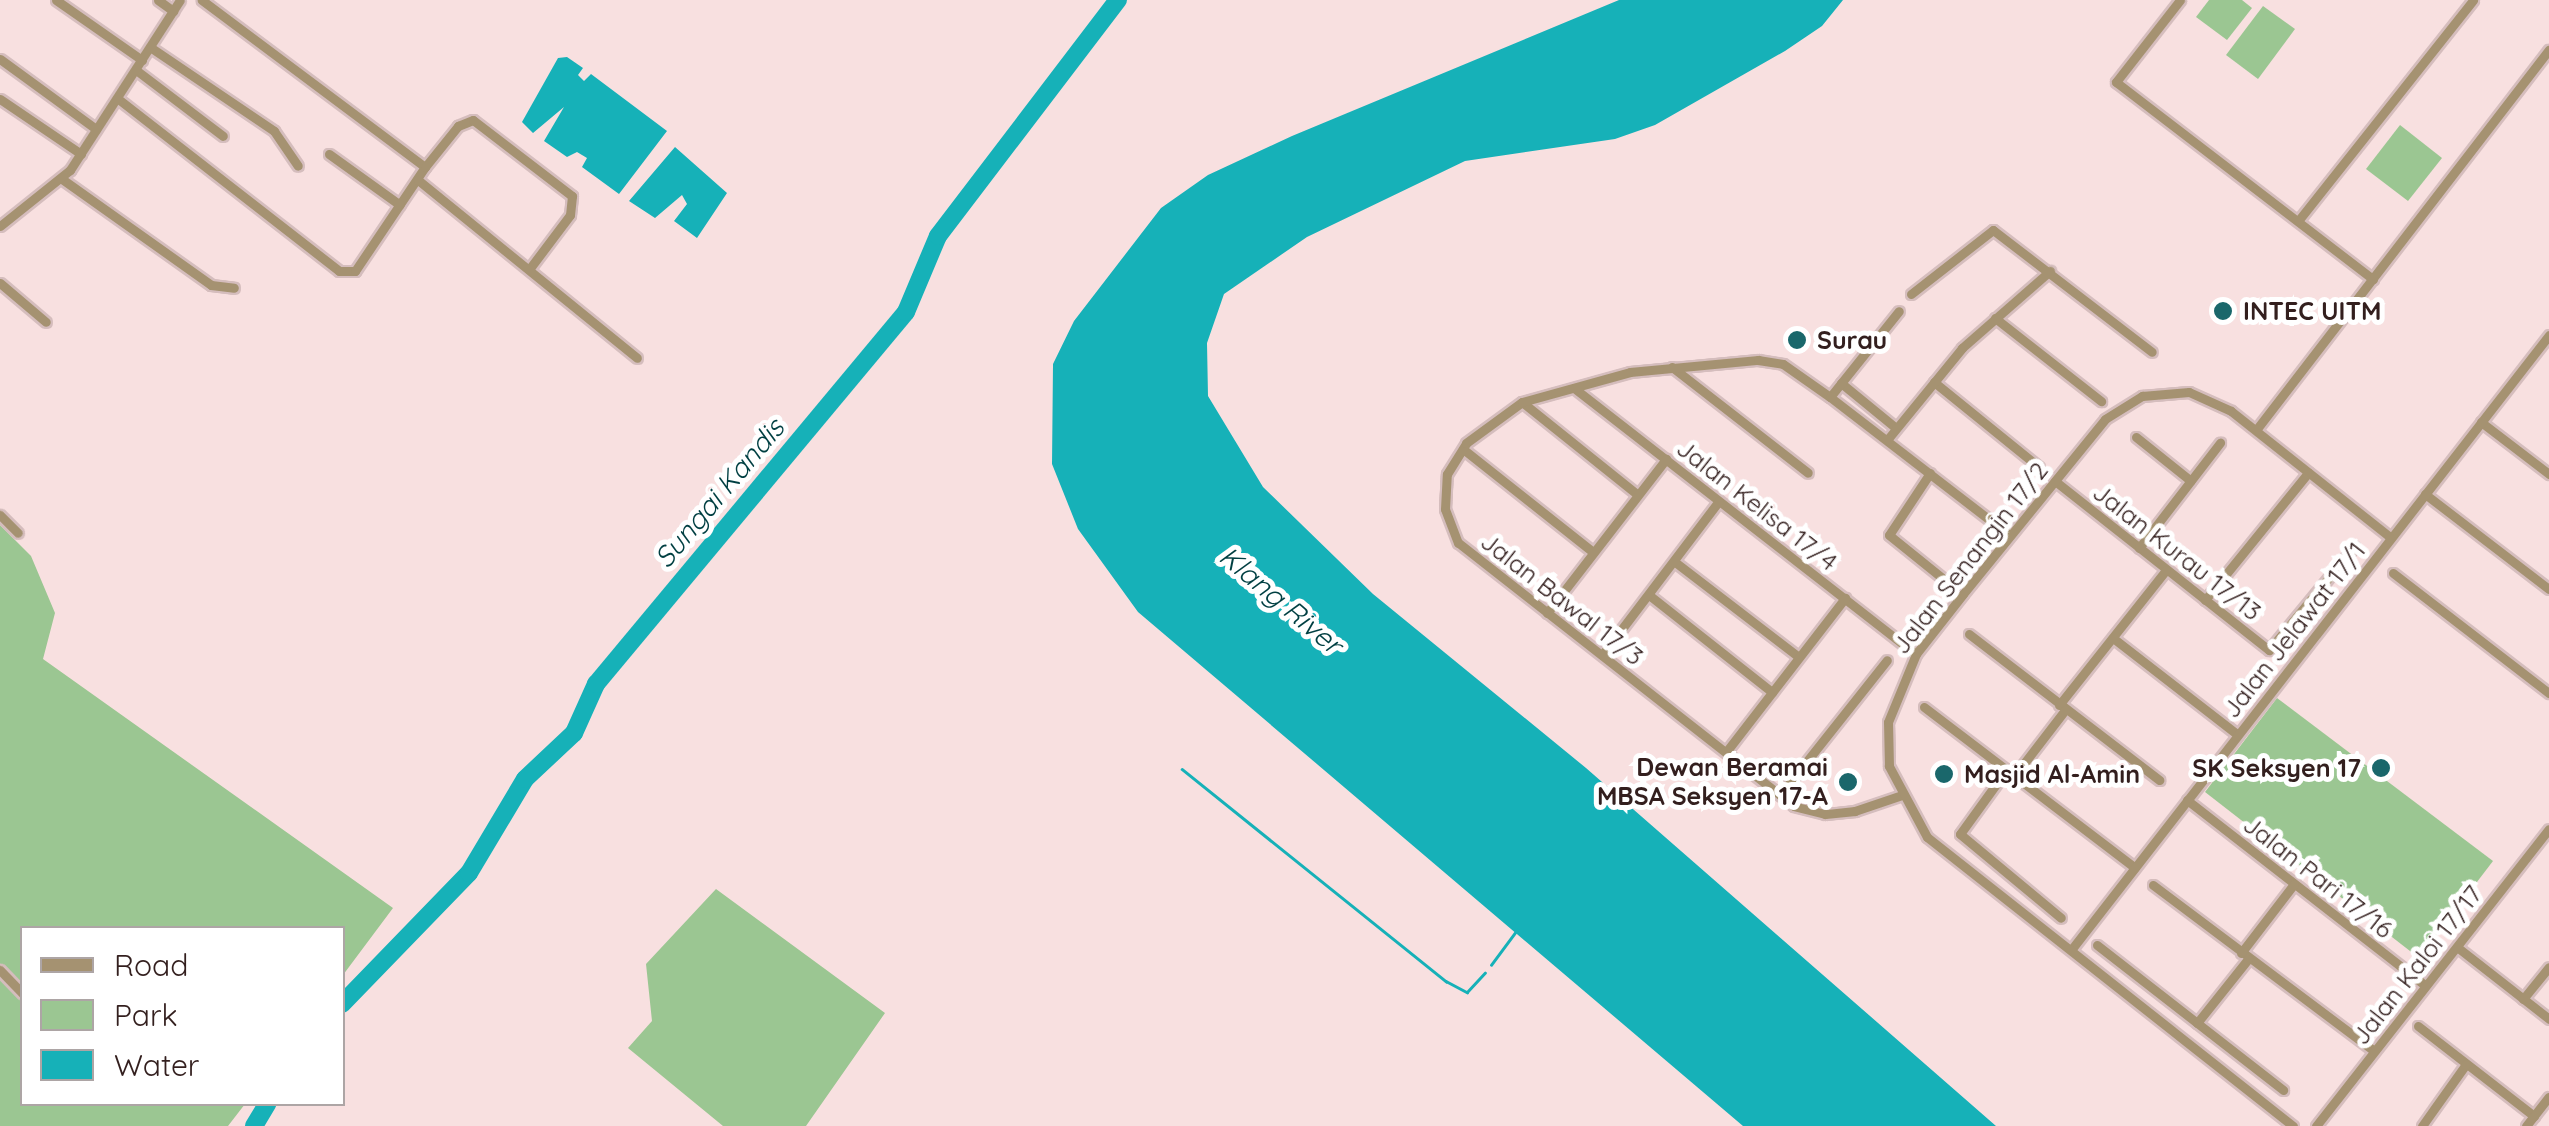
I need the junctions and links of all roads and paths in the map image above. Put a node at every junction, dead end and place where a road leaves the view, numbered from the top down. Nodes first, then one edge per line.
1 (56, 0) edge
2 (158, 0) edge
3 (180, 0) edge
4 (202, 0) edge
5 (2180, 0) edge
6 (2473, 0) edge
7 (173, 11) junction
8 (150, 47) junction
9 (2549, 50) edge
10 (0, 59) edge
11 (142, 60) junction
12 (136, 70) junction
13 (116, 98) junction
14 (0, 100) edge
15 (96, 129) junction
16 (223, 136) dead end
17 (81, 154) junction
18 (329, 154) dead end
19 (298, 166) dead end
20 (426, 167) junction
21 (62, 179) junction
22 (418, 180) junction
23 (400, 206) junction
24 (2298, 221) junction
25 (1, 223) edge
26 (530, 268) junction
27 (2050, 271) junction
28 (2374, 280) junction
29 (0, 283) edge
30 (234, 288) dead end
31 (1910, 294) dead end
32 (1899, 311) dead end
33 (1995, 318) junction
34 (46, 322) dead end
35 (2549, 335) edge
36 (2152, 352) dead end
37 (636, 358) dead end
38 (1672, 367) junction
39 (1934, 382) junction
40 (1841, 384) junction
41 (1574, 388) junction
42 (1830, 397) junction
43 (2101, 401) dead end
44 (1522, 402) junction
45 (2482, 422) junction
46 (1896, 428) junction
47 (2256, 430) junction
48 (2136, 437) dead end
49 (1887, 440) junction
50 (2220, 444) dead end
51 (1463, 448) junction
52 (1666, 459) junction
53 (2039, 466) dead end
54 (2308, 472) junction
55 (1808, 473) dead end
56 (1930, 474) junction
57 (2549, 474) edge
58 (2192, 480) junction
59 (2054, 481) junction
60 (1636, 494) junction
61 (2425, 494) junction
62 (1719, 500) junction
63 (0, 514) edge
64 (18, 533) dead end
65 (2009, 535) junction
66 (2391, 538) junction
67 (2139, 548) junction
68 (2354, 548) dead end
69 (1593, 552) junction
70 (1675, 562) junction
71 (2166, 570) junction
72 (2392, 573) dead end
73 (1951, 585) dead end
74 (2549, 589) edge
75 (1649, 595) junction
76 (1845, 598) junction
77 (2205, 600) junction
78 (1547, 613) junction
79 (1969, 634) dead end
80 (2113, 638) junction
81 (1916, 654) junction
82 (1602, 656) junction
83 (1799, 657) junction
84 (1887, 660) dead end
85 (1772, 692) junction
86 (2549, 693) edge
87 (1924, 707) dead end
88 (2062, 708) junction
89 (2238, 735) junction
90 (1726, 752) junction
91 (2011, 772) junction
92 (2160, 780) dead end
93 (1780, 795) junction
94 (1902, 795) junction
95 (2187, 800) junction
96 (2549, 830) edge
97 (2135, 868) junction
98 (2294, 884) junction
99 (2154, 885) dead end
100 (2060, 918) dead end
101 (2097, 945) dead end
102 (2457, 947) junction
103 (2071, 950) junction
104 (2244, 956) junction
105 (2549, 966) edge
106 (0, 970) edge
107 (2426, 985) junction
108 (20, 990) edge
109 (2522, 999) junction
110 (2549, 1019) edge
111 (2197, 1023) junction
112 (2418, 1026) dead end
113 (2374, 1052) junction
114 (2466, 1064) junction
115 (2283, 1090) dead end
116 (2549, 1097) edge
117 (2534, 1116) junction
118 (2294, 1126) edge
119 (2316, 1126) edge
120 (2422, 1126) edge
121 (2526, 1126) edge

1 - 11 street
2 - 7 street
3 - 7 street
4 - 20 street
5 - 24 street
6 - 24 street
7 - 8 street
8 - 11 street
8 - 19 street
9 - 28 street
10 - 15 street
11 - 12 street
12 - 13 street
12 - 16 street
13 - 15 street
13 - 23 street
14 - 17 street
15 - 17 street
17 - 21 street
18 - 23 street
20 - 22 street
20 - 26 street
21 - 25 street
21 - 30 street
22 - 23 street
22 - 26 street
24 - 28 street
26 - 37 street
27 - 31 street
27 - 33 street
27 - 36 street
28 - 47 street
29 - 34 street
32 - 40 street
33 - 39 street
33 - 43 street
35 - 45 street, Jalan Jelawat 17/1
38 - 41 street
38 - 42 street
38 - 55 street
39 - 46 street
39 - 53 street
40 - 42 street
40 - 46 street
41 - 44 street
41 - 52 street, Jalan Kelisa 17/4
42 - 49 street
44 - 51 street
44 - 60 street
45 - 57 street
45 - 61 street, Jalan Jelawat 17/1
46 - 49 street
47 - 54 street, Jalan Senangin 17/2
47 - 59 street, Jalan Senangin 17/2
48 - 58 street
49 - 56 street
50 - 58 street
51 - 69 street
51 - 78 street, Jalan Bawal 17/3
52 - 60 street
52 - 62 street, Jalan Kelisa 17/4
54 - 66 street, Jalan Senangin 17/2
54 - 77 street
56 - 65 street
56 - 73 street
58 - 67 street
59 - 65 street, Jalan Senangin 17/2
59 - 67 street, Jalan Kurau 17/13
60 - 69 street
61 - 66 street, Jalan Jelawat 17/1
61 - 74 street
62 - 70 street
62 - 76 street, Jalan Kelisa 17/4
63 - 64 street
65 - 81 street, Jalan Senangin 17/2
66 - 89 street, Jalan Jelawat 17/1
67 - 71 street, Jalan Kurau 17/13
68 - 77 street, Jalan Kurau 17/13
69 - 78 street
70 - 75 street
70 - 83 street
71 - 77 street, Jalan Kurau 17/13
71 - 80 street
72 - 86 street
75 - 82 street
75 - 85 street
76 - 81 street, Jalan Kelisa 17/4
76 - 83 street
78 - 82 street, Jalan Bawal 17/3
79 - 88 street
80 - 88 street
80 - 89 street
81 - 94 street, Jalan Senangin 17/2
82 - 90 street, Jalan Bawal 17/3
83 - 85 street
84 - 93 street
85 - 90 street
87 - 91 street
88 - 91 street
88 - 92 street
89 - 95 street, Jalan Jelawat 17/1
90 - 93 street, Jalan Bawal 17/3
91 - 97 street
91 - 100 street
93 - 94 street, Jalan Bawal 17/3
94 - 103 street, Jalan Senangin 17/2
95 - 97 street, Jalan Jelawat 17/1
95 - 98 street, Jalan Pari 17/16
96 - 102 street, Jalan Kaloi 17/17
97 - 103 street, Jalan Jelawat 17/1
98 - 104 street
98 - 107 street, Jalan Pari 17/16
99 - 104 street
101 - 111 street
102 - 107 street, Jalan Kaloi 17/17
102 - 109 street
103 - 118 street, Jalan Senangin 17/2
104 - 111 street
104 - 113 street
105 - 109 street
106 - 108 street
107 - 113 street, Jalan Kaloi 17/17
109 - 110 street
111 - 115 street
112 - 114 street
113 - 119 street, Jalan Kaloi 17/17
114 - 117 street
114 - 120 street
116 - 117 street
117 - 121 street

